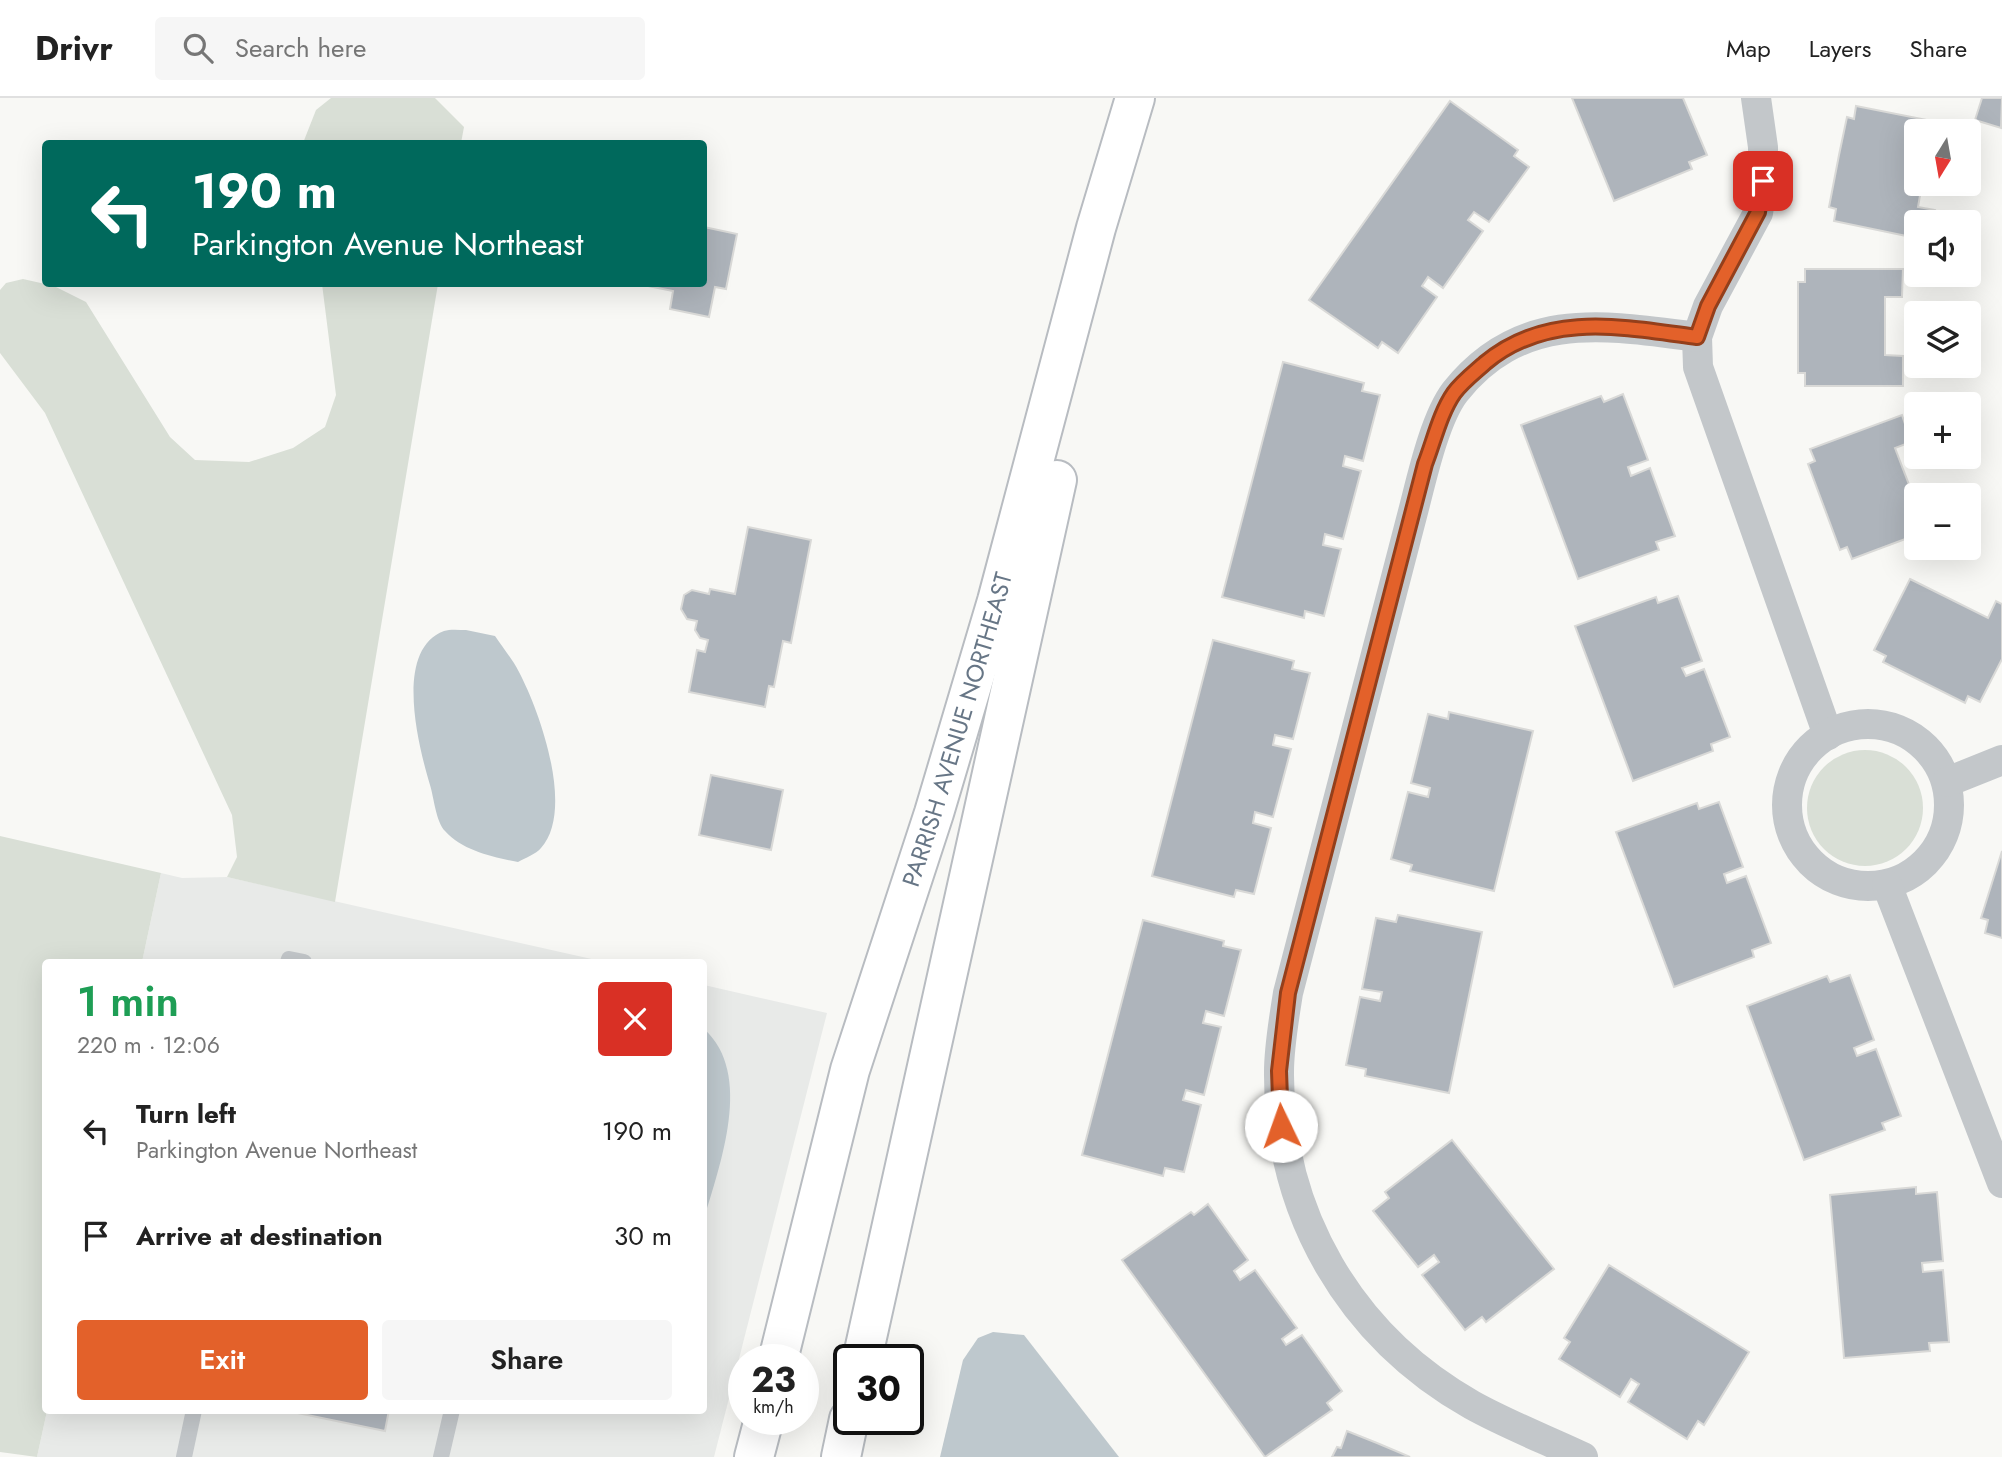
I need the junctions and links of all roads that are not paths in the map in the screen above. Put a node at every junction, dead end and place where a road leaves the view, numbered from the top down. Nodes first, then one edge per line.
1 (1135, 98) edge
2 (1145, 98) edge
3 (1756, 98) edge
4 (1697, 337) junction
5 (1828, 735) junction
6 (2002, 760) edge
7 (1947, 782) junction
8 (1887, 885) junction
9 (2002, 1183) edge
10 (782, 1344) edge
11 (866, 1344) edge
12 (193, 1414) edge
13 (451, 1414) edge
14 (760, 1435) edge
15 (846, 1435) edge
16 (184, 1457) edge
17 (441, 1457) edge
18 (754, 1457) edge
19 (841, 1457) edge
20 (1583, 1457) edge

1 - 10 main road, PARRISH AVENUE NORTHEAST
2 - 11 main road, PARRISH AVENUE NORTHEAST
3 - 4 street
4 - 5 street
4 - 20 street
5 - 7 street
5 - 8 street
6 - 7 street
7 - 8 street
8 - 9 street
12 - 16 lane
13 - 17 lane
14 - 18 main road
15 - 19 main road

